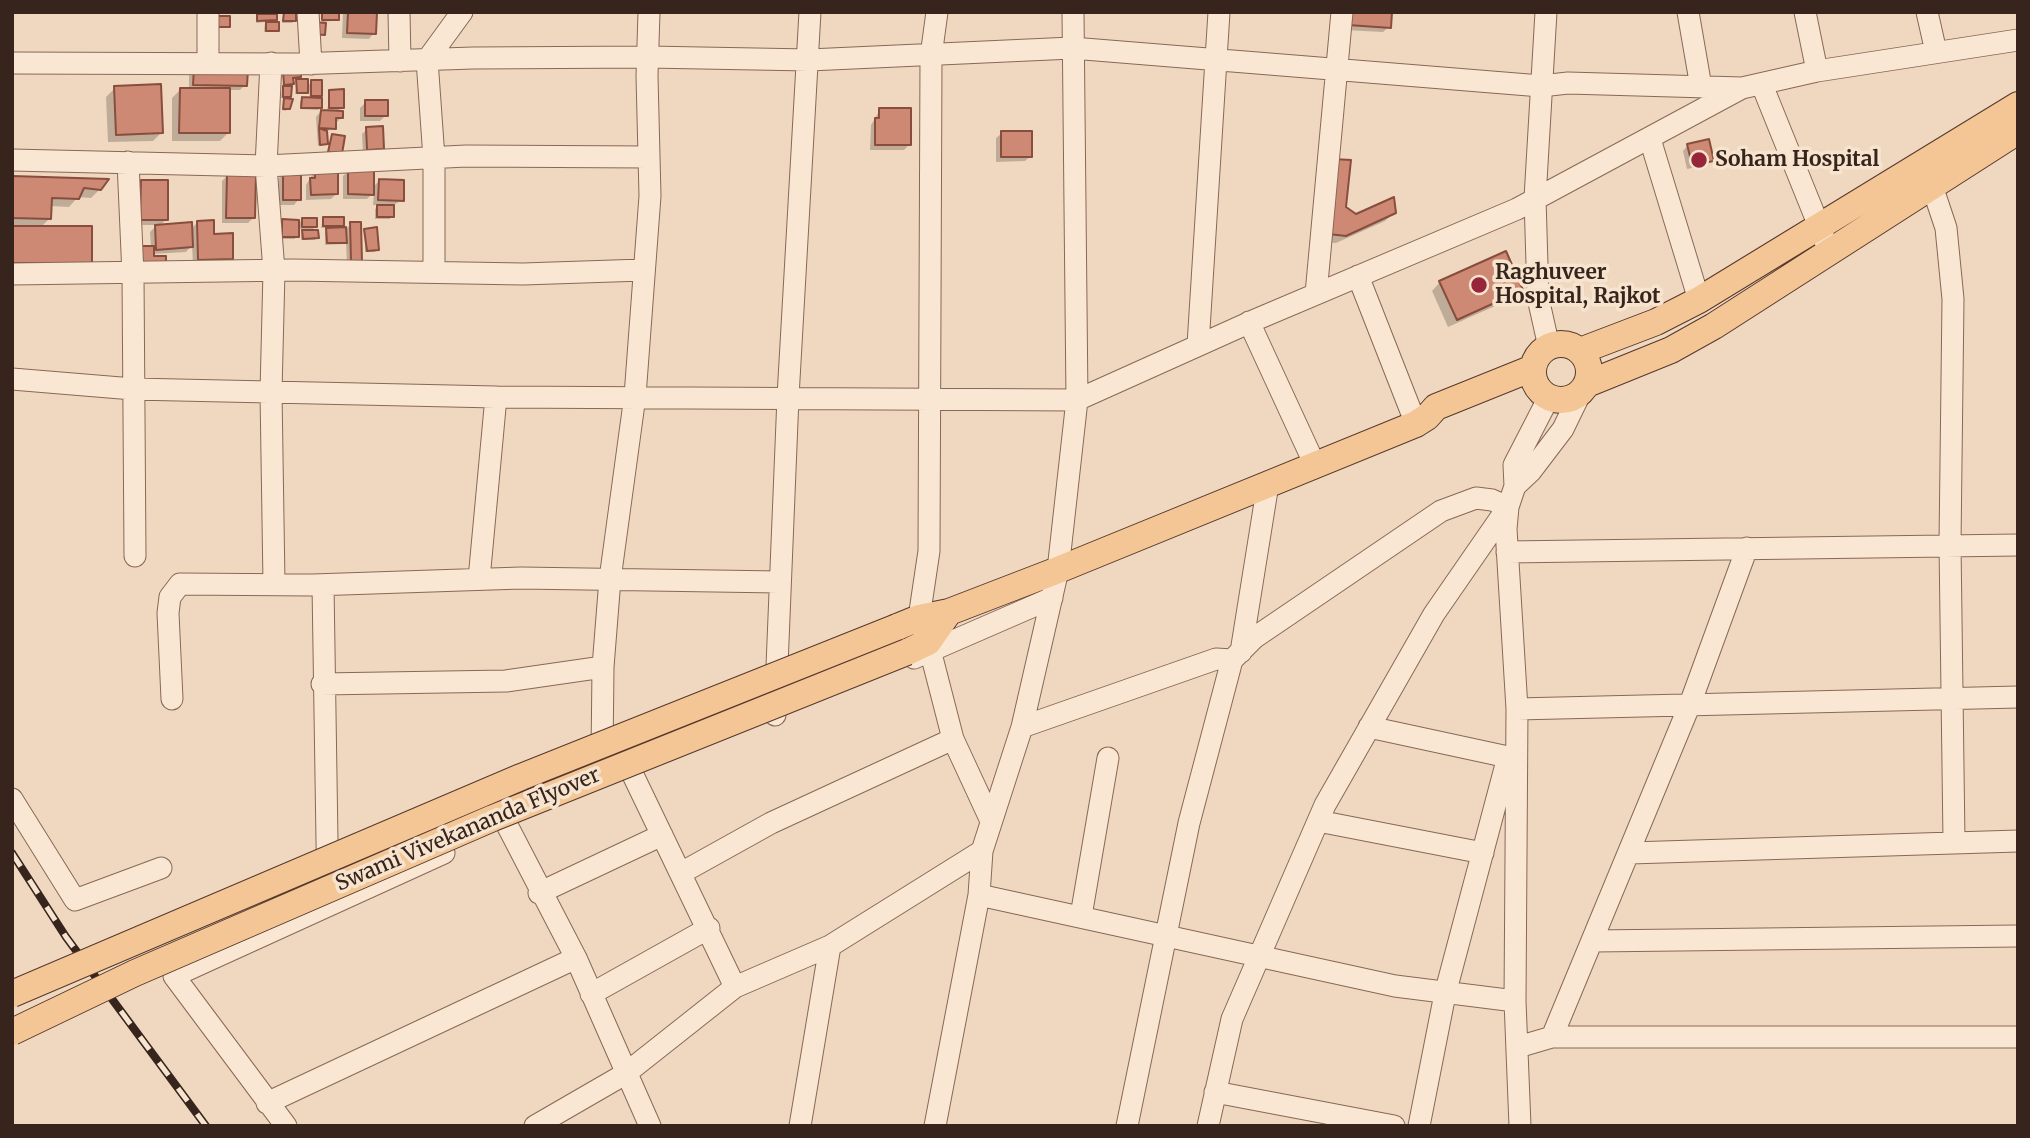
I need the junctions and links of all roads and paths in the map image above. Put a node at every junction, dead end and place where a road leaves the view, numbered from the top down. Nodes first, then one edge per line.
1 (208, 12) edge
2 (309, 12) edge
3 (399, 12) edge
4 (462, 12) edge
5 (649, 12) edge
6 (810, 12) edge
7 (937, 12) edge
8 (1073, 12) edge
9 (1219, 12) edge
10 (1342, 12) edge
11 (1546, 12) edge
12 (1688, 12) edge
13 (1805, 12) edge
14 (1927, 12) edge
15 (2016, 46) edge
16 (1072, 48) junction
17 (1936, 52) junction
18 (931, 56) junction
19 (648, 57) junction
20 (1217, 59) junction
21 (427, 60) junction
22 (809, 60) junction
23 (400, 61) junction
24 (12, 63) edge
25 (208, 63) junction
26 (271, 63) junction
27 (311, 64) junction
28 (1337, 68) junction
29 (1817, 71) junction
30 (1541, 86) junction
31 (1752, 86) junction
32 (1701, 87) junction
33 (2018, 105) edge
34 (2018, 131) edge
35 (1650, 139) junction
36 (649, 157) junction
37 (433, 158) junction
38 (12, 160) edge
39 (128, 162) junction
40 (266, 166) junction
41 (1932, 186) junction
42 (1535, 198) junction
43 (1825, 241) junction
44 (643, 270) junction
45 (274, 271) junction
46 (434, 271) junction
47 (12, 274) edge
48 (133, 275) junction
49 (1358, 276) junction
50 (1316, 294) junction
51 (1699, 300) junction
52 (1249, 322) junction
53 (1198, 345) junction
54 (1549, 347) junction
55 (1580, 351) junction
56 (12, 379) edge
57 (1539, 382) junction
58 (1583, 389) junction
59 (133, 390) junction
60 (271, 392) junction
61 (635, 396) junction
62 (496, 397) junction
63 (788, 397) junction
64 (930, 398) junction
65 (1077, 400) junction
66 (1422, 421) junction
67 (1315, 465) junction
68 (1268, 484) junction
69 (1515, 486) junction
70 (1508, 508) junction
71 (1950, 544) junction
72 (2018, 545) edge
73 (1746, 548) junction
74 (1507, 552) junction
75 (135, 556) dead end
76 (1058, 570) junction
77 (479, 579) junction
78 (610, 579) junction
79 (779, 582) junction
80 (274, 584) junction
81 (323, 585) junction
82 (1052, 598) junction
83 (916, 638) junction
84 (1236, 656) junction
85 (603, 667) junction
86 (322, 684) junction
87 (2018, 697) edge
88 (1955, 698) junction
89 (172, 699) dead end
90 (1690, 704) junction
91 (775, 715) junction
92 (1517, 717) junction
93 (1022, 727) junction
94 (1370, 727) junction
95 (953, 739) junction
96 (1508, 757) junction
97 (1108, 758) dead end
98 (632, 773) junction
99 (601, 786) junction
100 (12, 799) edge
101 (991, 821) junction
102 (1318, 821) junction
103 (507, 825) junction
104 (662, 835) junction
105 (1954, 841) junction
106 (2018, 841) edge
107 (982, 851) junction
108 (1483, 853) junction
109 (1630, 853) junction
110 (160, 868) dead end
111 (681, 873) junction
112 (540, 892) junction
113 (979, 895) junction
114 (328, 906) junction
115 (1081, 916) junction
116 (708, 929) junction
117 (1166, 936) junction
118 (2018, 936) edge
119 (1593, 941) junction
120 (830, 946) junction
121 (1261, 956) junction
122 (576, 958) junction
123 (735, 988) junction
124 (12, 994) edge
125 (591, 994) junction
126 (1445, 994) junction
127 (1515, 1001) junction
128 (12, 1032) edge
129 (1552, 1037) junction
130 (2018, 1037) edge
131 (1518, 1047) junction
132 (625, 1074) junction
133 (1215, 1092) junction
134 (267, 1102) junction
135 (1324, 1120) edge
136 (799, 1125) edge
137 (286, 1126) edge
138 (535, 1126) edge
139 (650, 1126) edge
140 (935, 1126) edge
141 (1127, 1126) edge
142 (1208, 1126) edge
143 (1394, 1126) edge
144 (1419, 1126) edge
145 (1520, 1126) edge

1 - 25 street
2 - 27 street
3 - 23 street
4 - 21 street
5 - 19 street
6 - 22 street
7 - 18 street
8 - 16 street
9 - 20 street
10 - 28 street
11 - 30 street
12 - 32 street
13 - 29 street
14 - 17 street
15 - 17 street
16 - 18 street
16 - 20 street
16 - 65 street
17 - 29 street
18 - 22 street
18 - 64 street
19 - 21 street
19 - 22 street
19 - 36 street
20 - 28 street
20 - 53 street
21 - 23 street
21 - 37 street
22 - 63 street
23 - 27 street
24 - 25 street
25 - 26 street
26 - 27 street
26 - 40 street
28 - 30 street
28 - 50 street
29 - 31 street
30 - 32 street
30 - 42 street
31 - 32 street
31 - 35 street
31 - 43 street
33 - 43 main road
34 - 41 main road
35 - 42 street
35 - 51 street
36 - 37 street
36 - 44 street
37 - 40 street
37 - 46 street
38 - 39 street
39 - 40 street
39 - 48 street
40 - 45 street
41 - 43 main road
41 - 71 street
42 - 49 street
42 - 54 street
43 - 51 main road
43 - 58 main road
44 - 46 street
44 - 61 street
45 - 46 street
45 - 48 street
45 - 60 street
47 - 48 street
48 - 59 street
49 - 50 street
49 - 66 street
50 - 52 street
51 - 55 main road
52 - 53 street
52 - 67 street
53 - 65 street
54 - 55 main road
54 - 57 main road
55 - 58 main road
56 - 59 street
57 - 58 main road
57 - 66 main road
57 - 69 street
58 - 69 street
59 - 60 street
59 - 75 street
60 - 62 street
60 - 80 street
61 - 62 street
61 - 63 street
61 - 78 street
62 - 77 street
63 - 64 street
63 - 79 street
64 - 65 street
64 - 83 street
65 - 76 street
66 - 67 main road
67 - 68 main road
68 - 76 main road
68 - 84 street
69 - 70 street
70 - 74 street
70 - 84 street
70 - 94 street
71 - 72 street
71 - 73 street
71 - 88 street
73 - 74 street
73 - 90 street
74 - 92 street
76 - 82 street
76 - 83 main road
77 - 78 street
77 - 81 street
78 - 79 street
78 - 85 street
79 - 91 street
80 - 81 street
80 - 89 street
81 - 86 street
82 - 83 street
82 - 93 street
83 - 91 street
83 - 95 street
83 - 124 main road, Swami Vivekananda Flyover, bridge
83 - 128 main road, Swami Vivekananda Flyover, bridge
84 - 93 street
84 - 117 street
85 - 86 street
85 - 99 street
86 - 114 street
87 - 88 street
88 - 90 street
88 - 105 street
90 - 92 street
90 - 109 street
91 - 98 street
92 - 96 street
92 - 127 street
93 - 101 street
94 - 96 street
94 - 102 street
95 - 101 street
95 - 111 street
96 - 108 street
97 - 115 street
98 - 99 street
98 - 104 street
99 - 103 street
100 - 110 street
101 - 107 street
102 - 108 street
102 - 121 street
103 - 112 street
103 - 114 street
104 - 111 street
104 - 112 street
105 - 106 street
105 - 109 street
107 - 113 street
107 - 120 street
108 - 126 street
109 - 119 street
111 - 116 street
112 - 122 street
113 - 115 street
113 - 140 street
114 - 134 street
115 - 117 street
116 - 123 street
116 - 125 street
117 - 121 street
117 - 141 street
118 - 119 street
119 - 129 street
120 - 123 street
120 - 136 street
121 - 126 street
121 - 133 street
122 - 125 street
122 - 134 street
123 - 132 street
125 - 132 street
126 - 127 street
126 - 144 street
127 - 131 street
129 - 130 street
129 - 131 street
131 - 145 street
132 - 138 street
132 - 139 street
133 - 135 street
133 - 142 street
134 - 137 street
135 - 143 street

